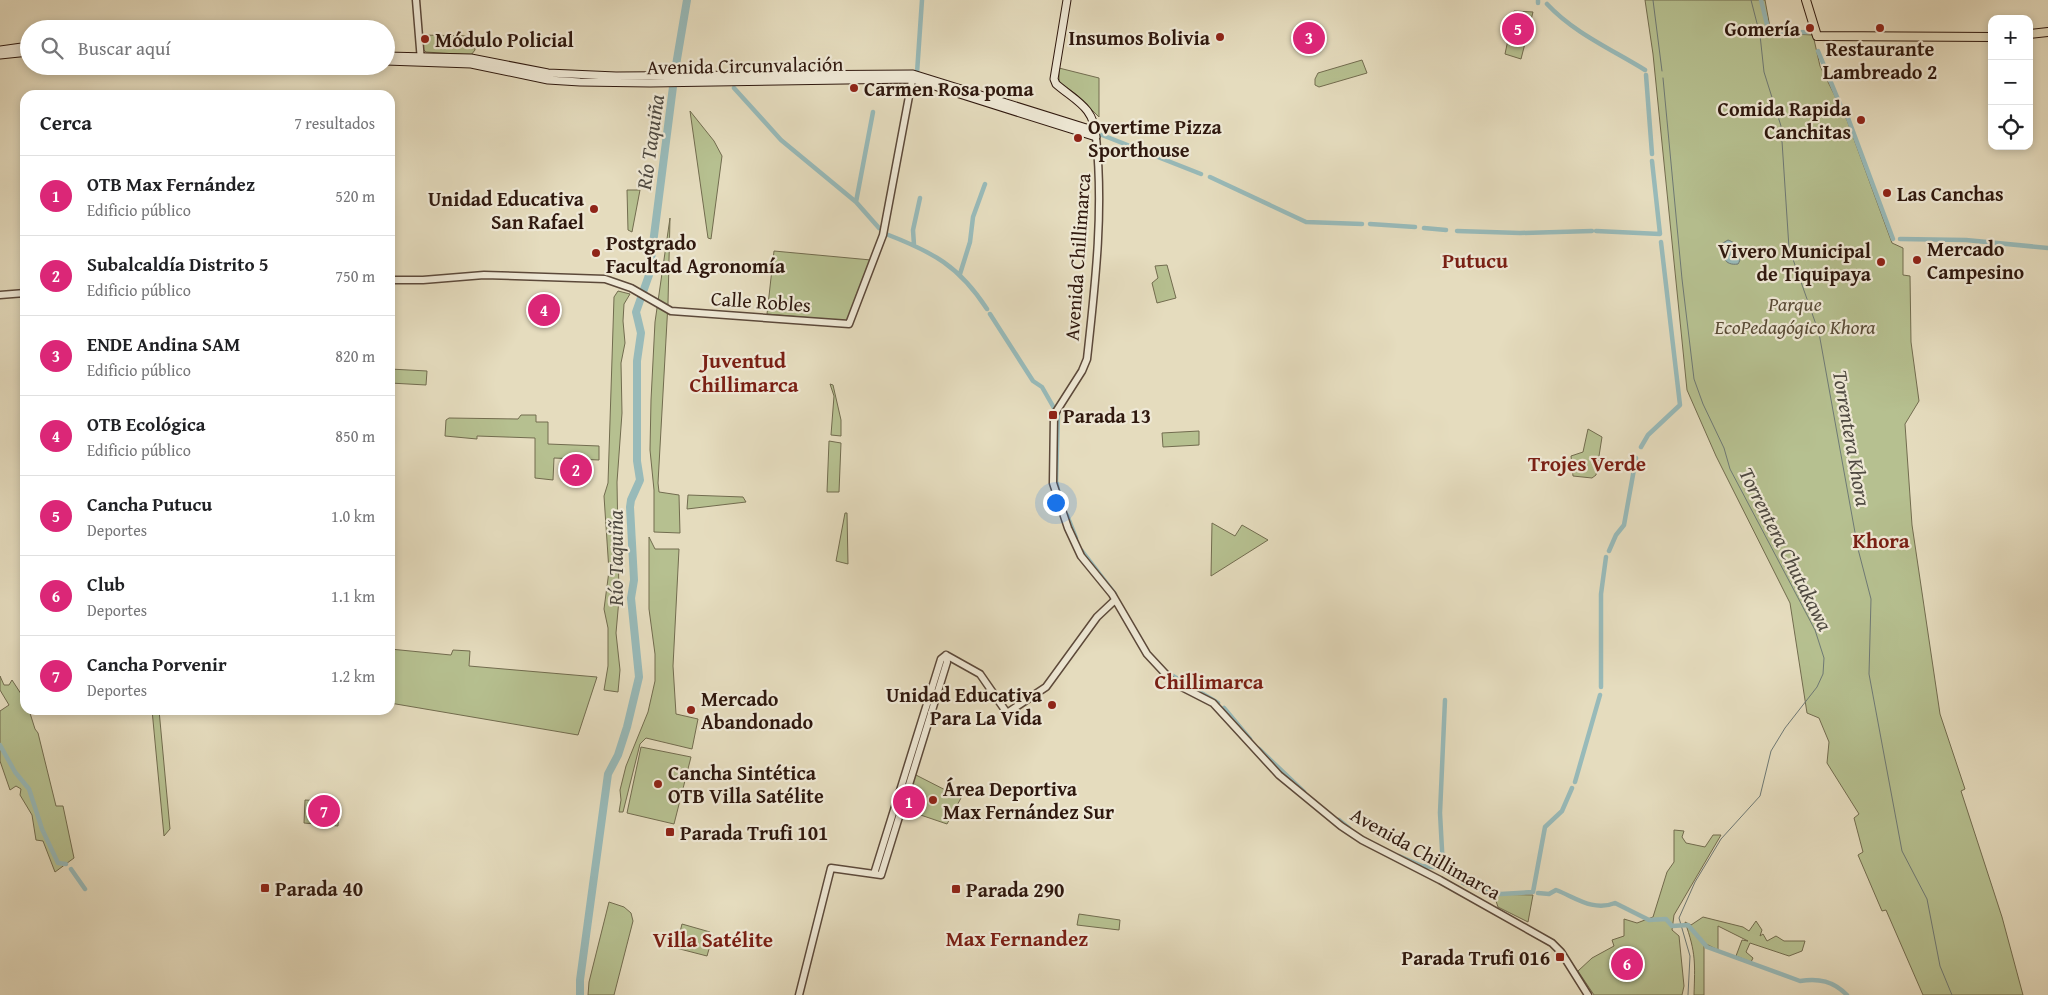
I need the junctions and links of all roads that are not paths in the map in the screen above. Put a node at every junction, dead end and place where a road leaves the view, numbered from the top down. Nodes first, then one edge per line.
1 (416, 0) edge
2 (1067, 0) edge
3 (1806, 0) edge
4 (2048, 32) edge
5 (2033, 34) edge
6 (1988, 37) edge
7 (20, 47) edge
8 (0, 50) edge
9 (20, 53) edge
10 (0, 55) edge
11 (395, 57) edge
12 (421, 59) junction
13 (395, 60) edge
14 (913, 77) junction
15 (1096, 134) junction
16 (395, 280) edge
17 (20, 293) edge
18 (0, 295) edge
19 (1115, 600) junction
20 (799, 995) edge
21 (1588, 995) edge

1 - 12 street
2 - 15 main road, Avenida Chillimarca
3 - 6 main road
4 - 5 main road
7 - 8 main road
9 - 10 main road
11 - 12 main road, Avenida Circunvalación
12 - 13 main road, Avenida Circunvalación
12 - 14 main road, Avenida Circunvalación
14 - 15 main road, Avenida Circunvalación
14 - 16 street, Calle Robles
15 - 19 street, Avenida Chillimarca
17 - 18 street
19 - 20 street
19 - 21 street, Avenida Chillimarca

